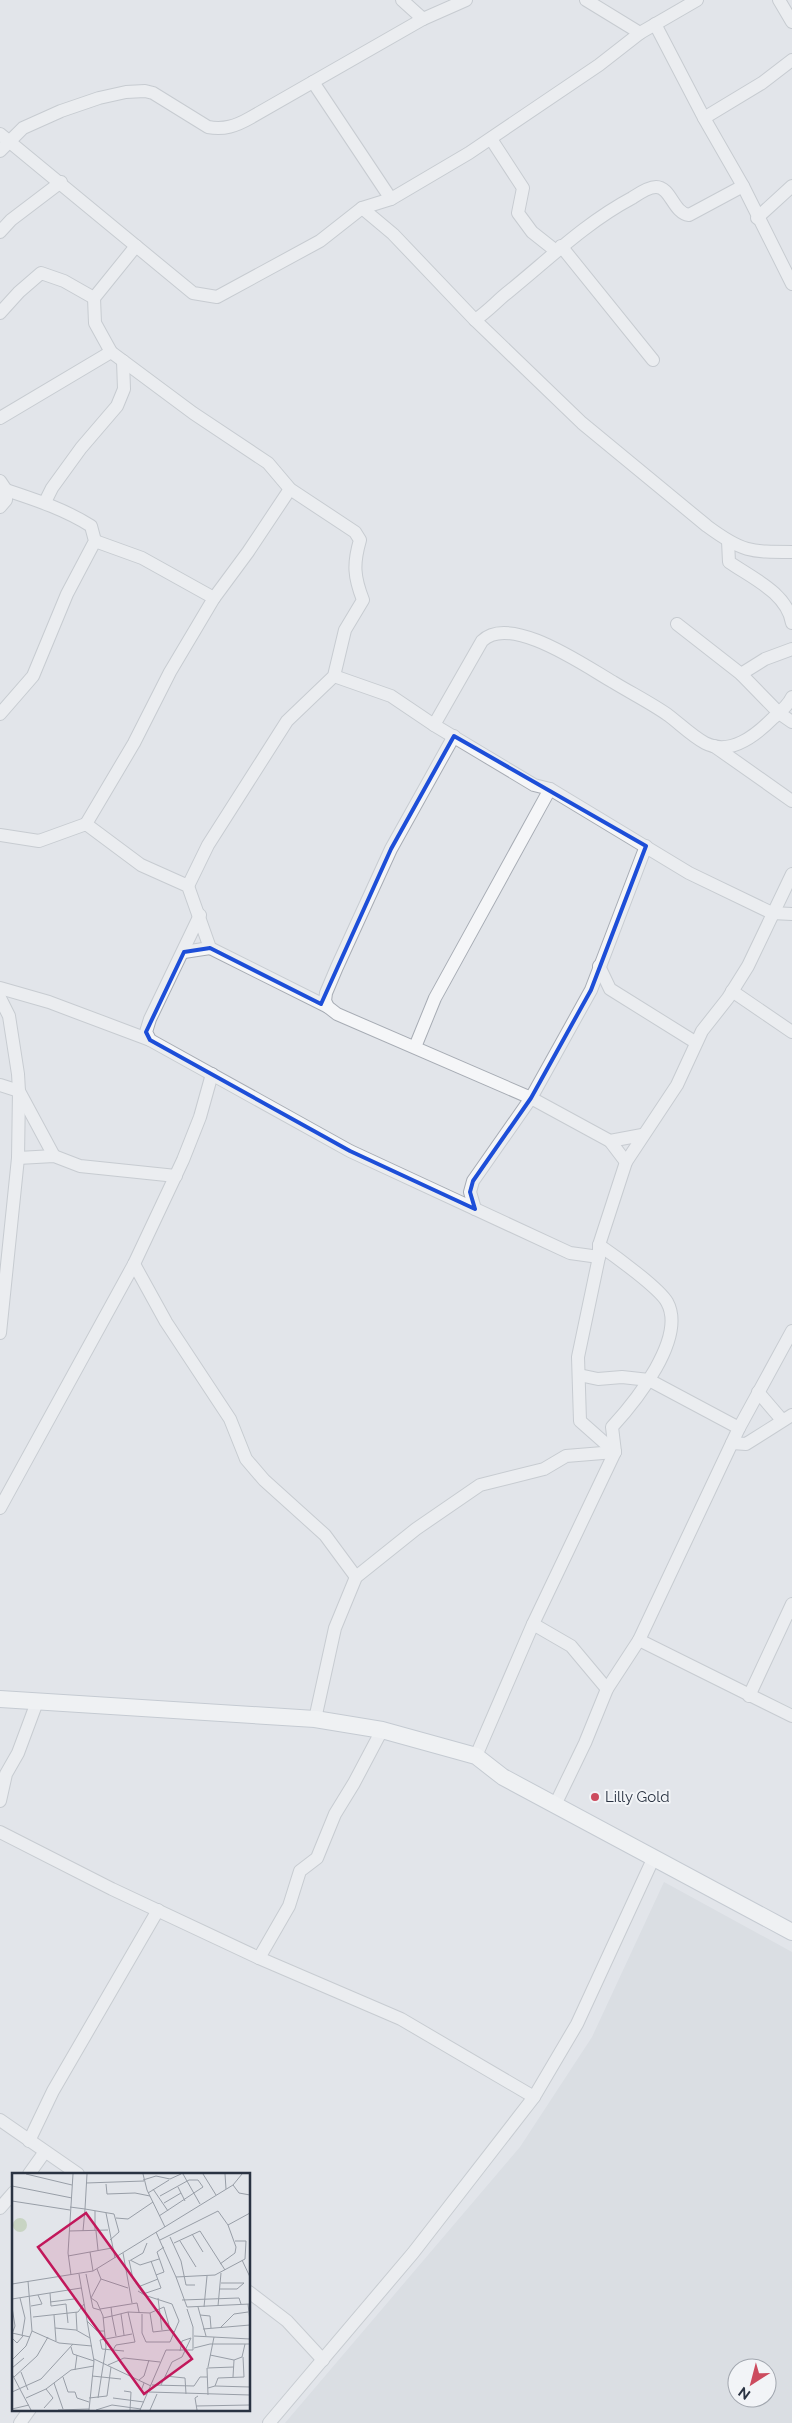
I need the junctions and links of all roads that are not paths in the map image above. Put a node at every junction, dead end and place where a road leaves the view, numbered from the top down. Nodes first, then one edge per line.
1 (402, 0) edge
2 (466, 0) edge
3 (586, 0) edge
4 (697, 0) edge
5 (778, 0) edge
6 (423, 18) junction
7 (792, 22) edge
8 (655, 24) junction
9 (640, 33) junction
10 (792, 60) edge
11 (312, 82) junction
12 (704, 118) junction
13 (5, 137) edge
14 (491, 139) junction
15 (0, 151) edge
16 (61, 182) junction
17 (743, 186) junction
18 (792, 186) edge
19 (391, 199) junction
20 (362, 208) junction
21 (757, 218) junction
22 (0, 232) edge
23 (136, 246) junction
24 (559, 248) junction
25 (792, 284) edge
26 (94, 298) junction
27 (0, 313) edge
28 (475, 320) junction
29 (112, 352) junction
30 (653, 360) dead end
31 (123, 361) junction
32 (0, 418) edge
33 (3, 486) edge
34 (290, 489) junction
35 (45, 502) junction
36 (0, 507) edge
37 (95, 541) junction
38 (728, 542) junction
39 (792, 552) edge
40 (214, 598) junction
41 (792, 623) edge
42 (677, 624) dead end
43 (792, 649) edge
44 (741, 674) junction
45 (334, 676) junction
46 (792, 697) edge
47 (779, 713) junction
48 (0, 714) edge
49 (792, 722) edge
50 (434, 725) junction
51 (454, 736) junction
52 (714, 746) junction
53 (550, 789) junction
54 (792, 801) edge
55 (86, 824) junction
56 (0, 834) edge
57 (646, 846) junction
58 (792, 874) edge
59 (188, 886) junction
60 (772, 912) junction
61 (792, 914) edge
62 (200, 915) junction
63 (210, 948) junction
64 (184, 952) junction
65 (599, 966) junction
66 (0, 988) edge
67 (610, 989) junction
68 (591, 990) junction
69 (732, 991) junction
70 (0, 998) edge
71 (328, 1007) junction
72 (792, 1032) edge
73 (150, 1040) junction
74 (696, 1042) junction
75 (415, 1047) junction
76 (212, 1074) junction
77 (0, 1085) edge
78 (19, 1091) junction
79 (531, 1098) junction
80 (642, 1136) junction
81 (610, 1141) junction
82 (54, 1156) junction
83 (18, 1158) junction
84 (626, 1162) junction
85 (176, 1176) junction
86 (6, 1204) edge
87 (475, 1209) junction
88 (599, 1251) junction
89 (134, 1264) junction
90 (792, 1331) edge
91 (0, 1333) edge
92 (579, 1375) junction
93 (649, 1380) junction
94 (758, 1392) junction
95 (787, 1418) edge
96 (740, 1428) junction
97 (732, 1443) junction
98 (615, 1452) junction
99 (0, 1508) edge
100 (356, 1577) junction
101 (792, 1604) edge
102 (533, 1624) junction
103 (639, 1640) junction
104 (607, 1689) junction
105 (749, 1696) junction
106 (0, 1699) edge
107 (37, 1702) junction
108 (792, 1716) edge
109 (315, 1719) junction
110 (382, 1730) junction
111 (476, 1756) junction
112 (0, 1801) edge
113 (555, 1805) junction
114 (0, 1832) edge
115 (654, 1857) junction
116 (158, 1910) junction
117 (792, 1932) edge
118 (259, 1958) junction
119 (534, 2097) junction
120 (0, 2120) edge
121 (29, 2141) junction
122 (44, 2153) junction
123 (30, 2173) edge
124 (76, 2173) edge
125 (12, 2194) edge
126 (0, 2208) edge
127 (250, 2293) edge
128 (323, 2360) junction
129 (29, 2410) edge
130 (20, 2423) edge
131 (269, 2423) edge

1 - 6 street
2 - 6 street
3 - 9 street
4 - 8 street
5 - 7 street
6 - 11 street
8 - 9 street
8 - 12 street
9 - 14 street
10 - 12 street
11 - 13 street
11 - 19 street
12 - 17 street
13 - 15 street
13 - 16 street
14 - 19 street
14 - 24 street
16 - 22 street
16 - 23 street
17 - 21 street
17 - 24 street
18 - 21 street
19 - 20 street
20 - 23 street
20 - 28 street
21 - 25 street
23 - 26 street
24 - 28 street
24 - 30 street
26 - 27 street
26 - 29 street
28 - 38 street
29 - 31 street
29 - 32 street
31 - 34 street
31 - 35 street
33 - 35 street
33 - 36 street
34 - 40 street
34 - 45 street
35 - 37 street
37 - 40 street
37 - 48 street
38 - 39 street
38 - 41 street
40 - 55 street
42 - 44 street
43 - 44 street
44 - 47 street
45 - 50 street
45 - 59 street
46 - 47 street
47 - 49 street
47 - 52 street
50 - 51 street
50 - 52 street
51 - 53 street
51 - 71 street
52 - 54 street
53 - 57 street
53 - 75 street
55 - 56 street
55 - 59 street
57 - 60 street
57 - 65 street
58 - 60 street
59 - 62 street
60 - 61 street
60 - 69 street
62 - 63 street
62 - 64 street
63 - 64 street
63 - 71 street
64 - 73 street
65 - 67 street
65 - 68 street
66 - 73 street
67 - 68 street
67 - 74 street
68 - 79 street
69 - 72 street
69 - 74 street
70 - 78 street
71 - 75 street
73 - 76 street
74 - 80 street
75 - 79 street
76 - 85 street
76 - 87 street
77 - 78 street
78 - 82 street
78 - 83 street
79 - 81 street
79 - 87 street
80 - 81 street
80 - 84 street
81 - 84 street
82 - 83 street
82 - 85 street
83 - 86 street
84 - 88 street
85 - 89 street
86 - 91 street
87 - 88 street
88 - 92 street
88 - 93 street
89 - 99 street
89 - 100 street
90 - 94 street
92 - 93 street
92 - 98 street
93 - 96 street
93 - 98 street
94 - 95 street
94 - 96 street
95 - 97 street
96 - 97 street
97 - 103 street
98 - 100 street
98 - 102 street
100 - 109 street
101 - 105 street
102 - 104 street
102 - 111 street
103 - 104 street
103 - 105 street
104 - 113 street
105 - 108 street
106 - 107 main road
107 - 109 main road
107 - 112 street
109 - 110 main road
110 - 111 main road
110 - 118 street
111 - 113 main road
113 - 115 main road
114 - 116 street
115 - 117 main road
115 - 119 street
116 - 118 street
116 - 121 street
118 - 119 street
119 - 128 street
120 - 121 street
121 - 122 street
122 - 123 street
122 - 124 street
125 - 126 street
127 - 128 street
128 - 131 street
129 - 130 street

